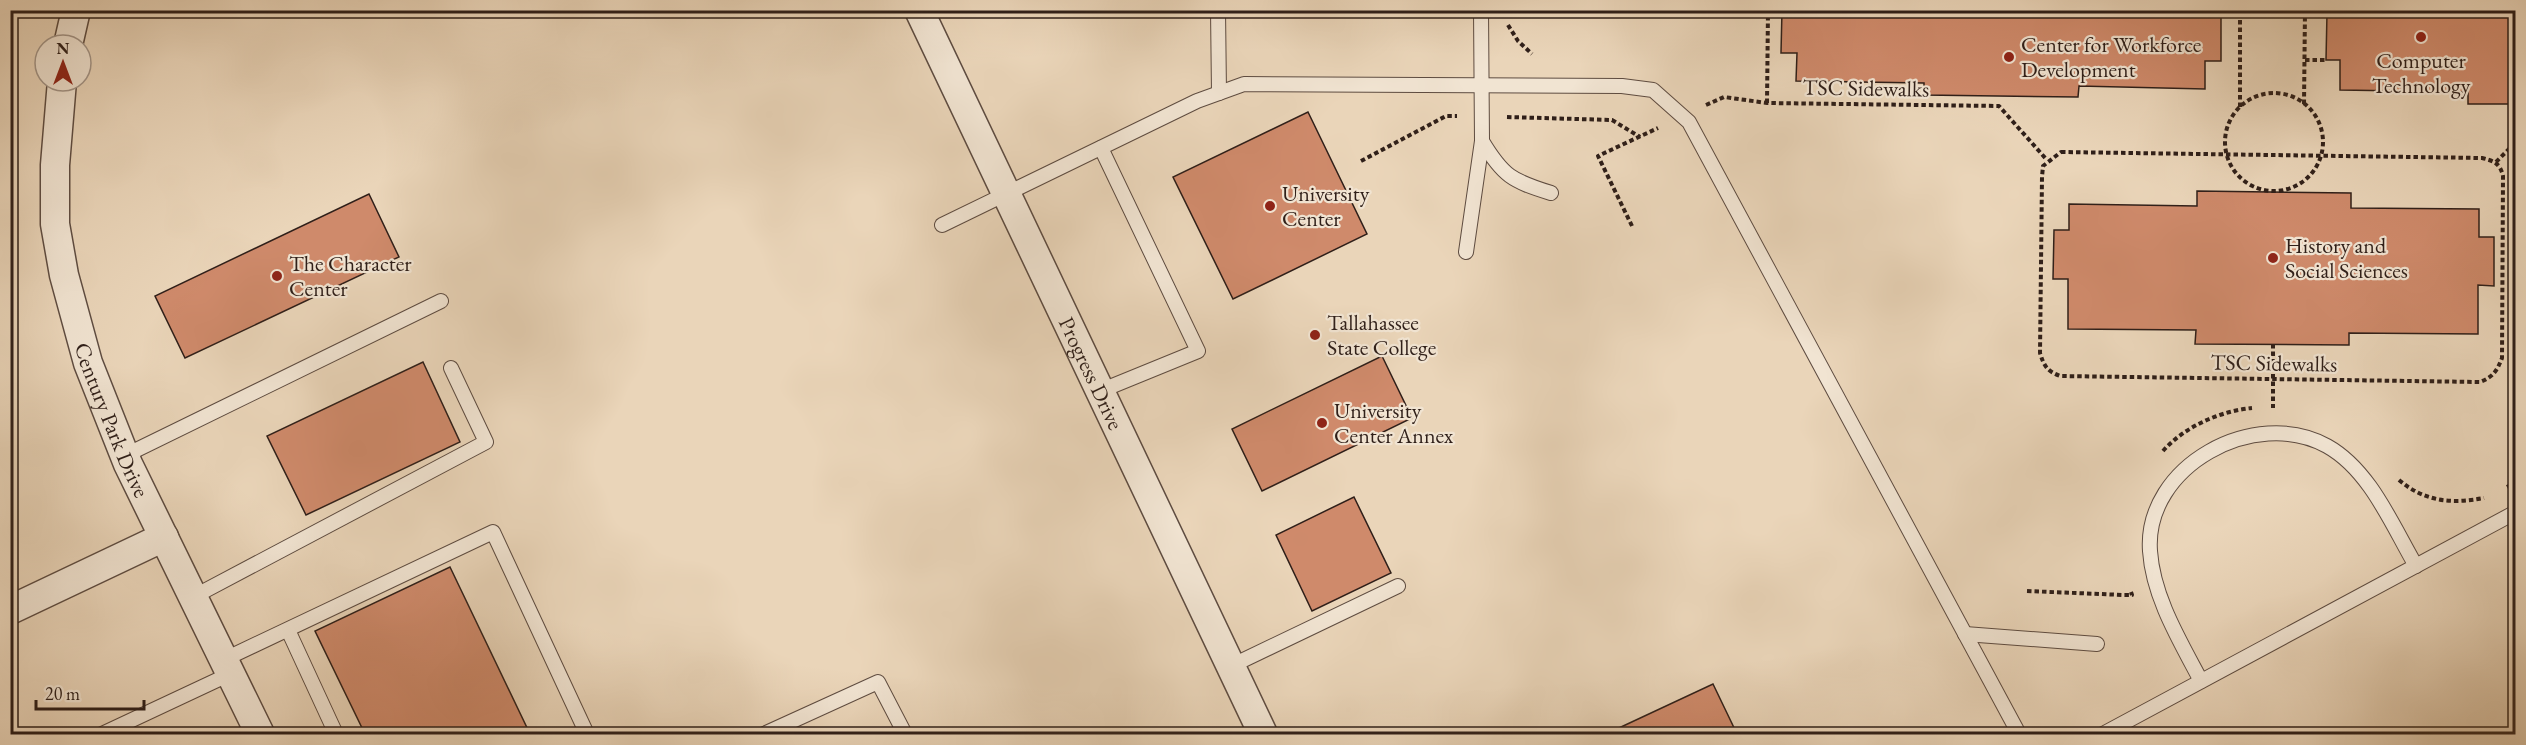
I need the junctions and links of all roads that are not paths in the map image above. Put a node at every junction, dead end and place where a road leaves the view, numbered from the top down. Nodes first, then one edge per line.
1 (76, 10) edge
2 (919, 10) edge
3 (1218, 10) edge
4 (1481, 10) edge
5 (71, 33) edge
6 (1482, 85) junction
7 (61, 93) edge
8 (1219, 93) junction
9 (1482, 141) junction
10 (1101, 148) junction
11 (1551, 193) dead end
12 (1006, 194) junction
13 (942, 225) dead end
14 (1466, 252) dead end
15 (441, 301) dead end
16 (451, 368) dead end
17 (1100, 391) junction
18 (124, 456) junction
19 (2516, 512) edge
20 (164, 537) junction
21 (2416, 566) junction
22 (1398, 586) dead end
23 (192, 597) junction
24 (10, 610) edge
25 (288, 630) junction
26 (1965, 634) junction
27 (2097, 644) dead end
28 (1231, 666) junction
29 (227, 667) junction
30 (2201, 681) junction
31 (102, 735) edge
32 (260, 735) edge
33 (336, 735) edge
34 (587, 735) edge
35 (764, 735) edge
36 (905, 735) edge
37 (1263, 735) edge
38 (2019, 735) edge
39 (2103, 735) edge

1 - 5 street
2 - 12 street, Progress Drive
3 - 8 lane
4 - 6 lane
6 - 8 lane
6 - 9 lane
6 - 26 lane
7 - 18 street, Century Park Drive
8 - 10 lane
9 - 11 lane
9 - 14 lane
10 - 12 lane
10 - 17 lane
12 - 13 lane
12 - 17 street, Progress Drive
15 - 18 lane
16 - 23 lane
17 - 28 street, Progress Drive
18 - 20 street, Century Park Drive
19 - 21 lane
20 - 23 street, Century Park Drive
20 - 24 street
21 - 30 lane
21 - 30 lane
22 - 28 lane
23 - 29 street, Century Park Drive
25 - 29 lane
25 - 33 lane
25 - 34 lane
26 - 27 lane
26 - 38 lane
28 - 37 street, Progress Drive
29 - 31 lane
29 - 32 street, Century Park Drive
30 - 39 lane
35 - 36 lane

